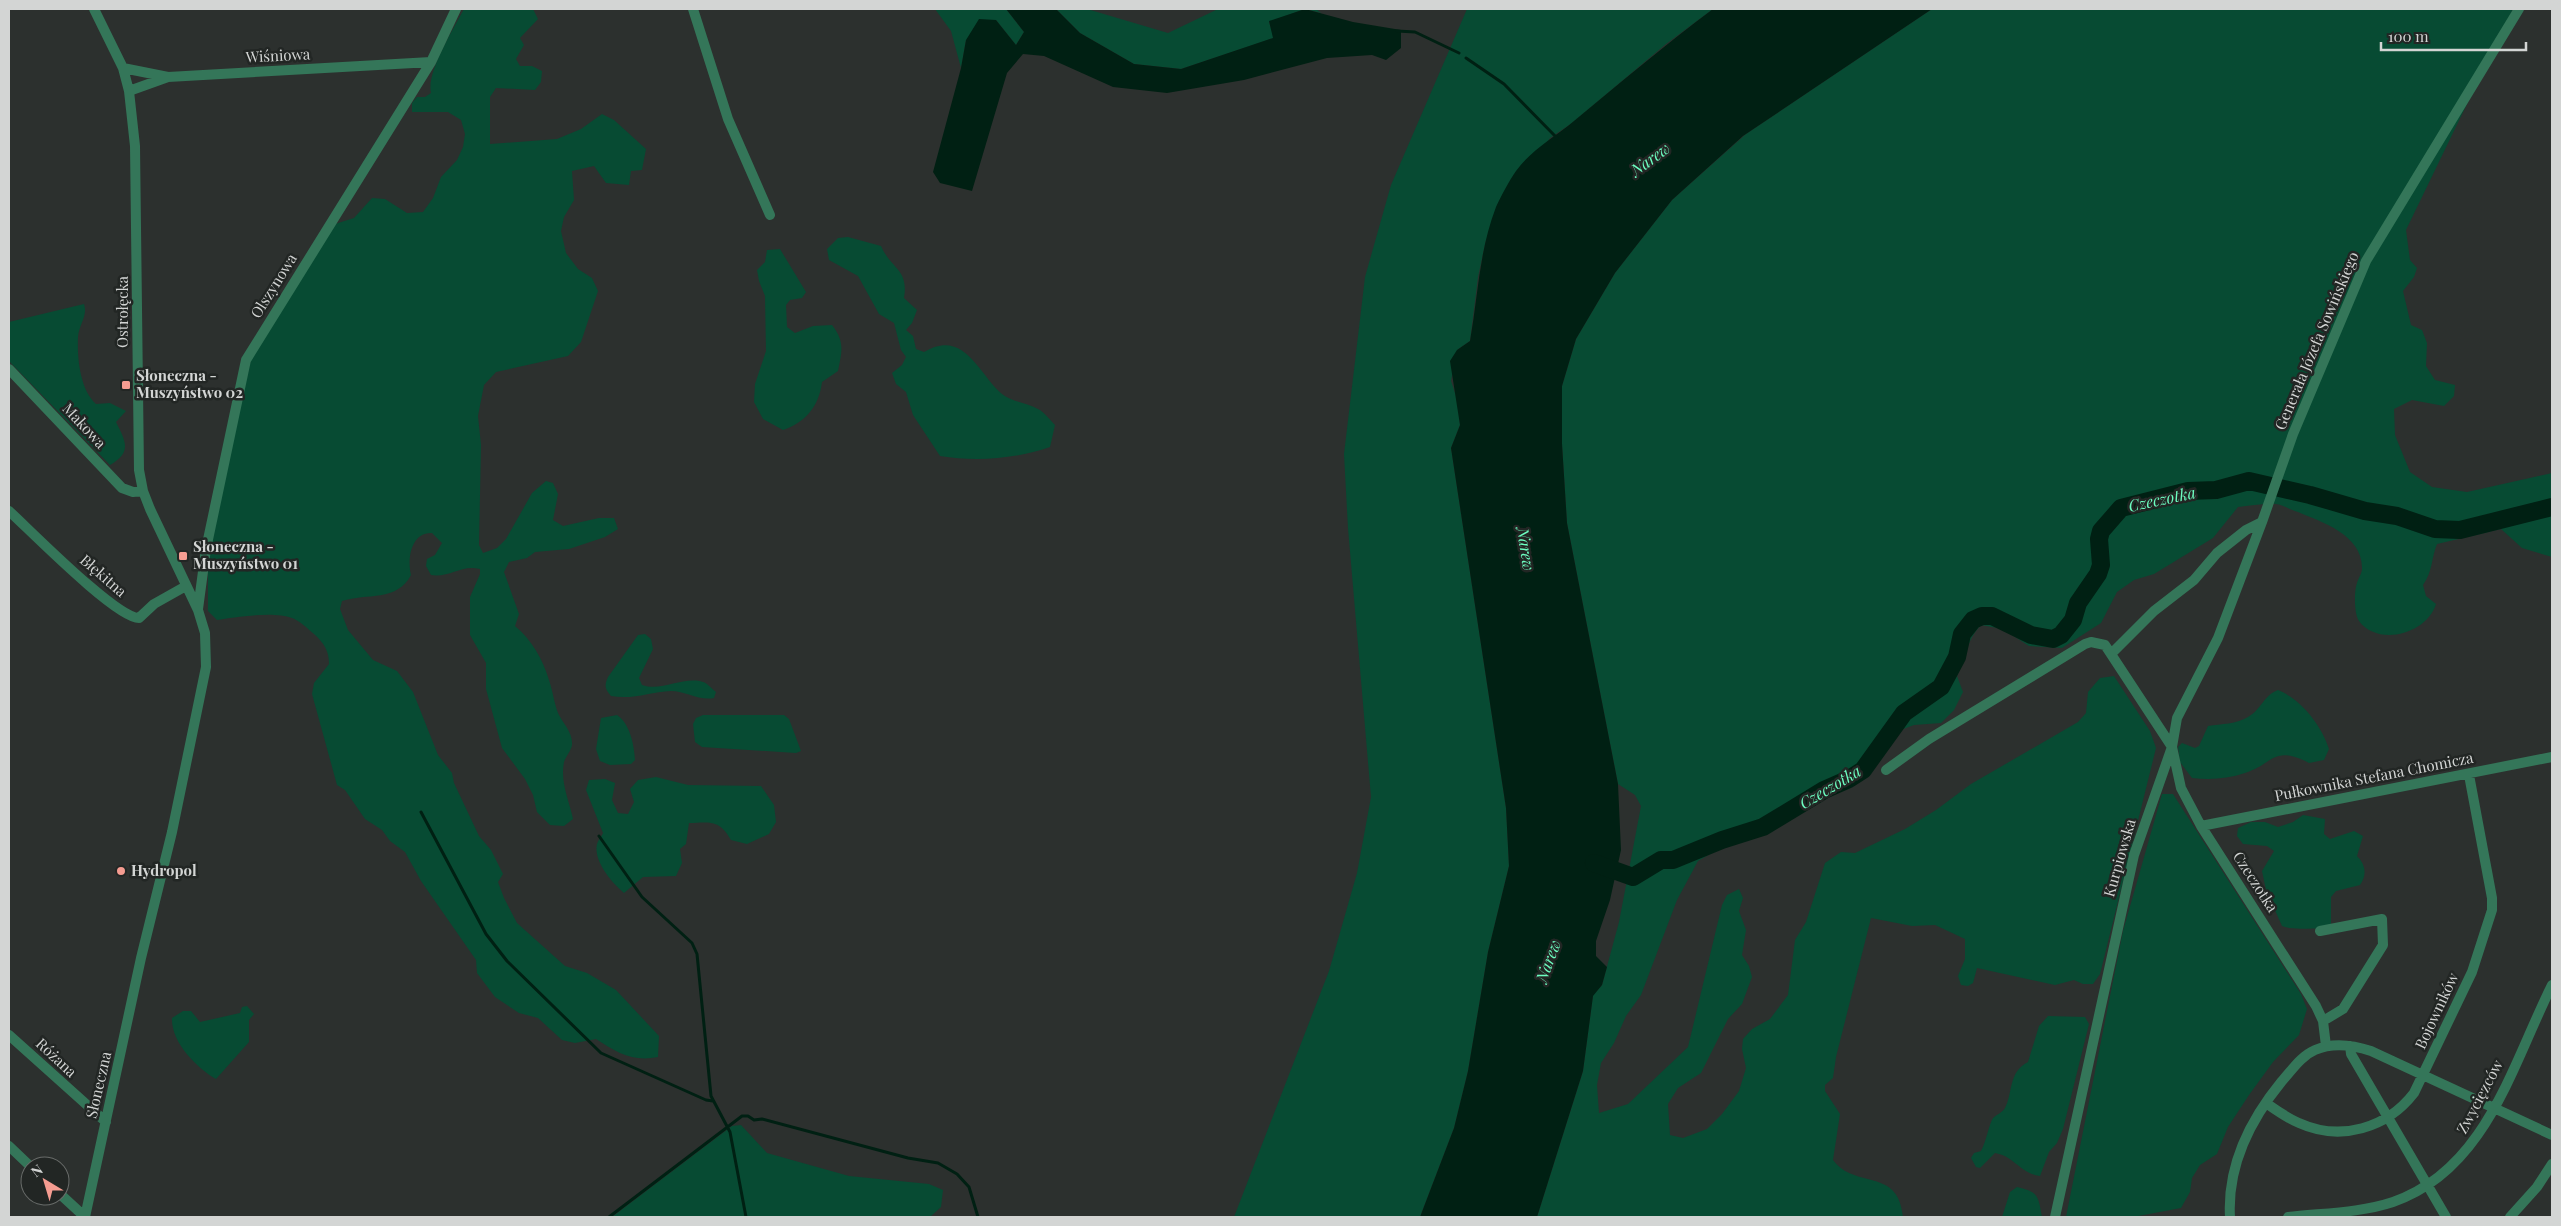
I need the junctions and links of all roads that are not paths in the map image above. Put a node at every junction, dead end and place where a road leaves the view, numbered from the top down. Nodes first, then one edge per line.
1 (94, 9) edge
2 (456, 9) edge
3 (693, 9) edge
4 (2519, 9) edge
5 (431, 62) junction
6 (122, 68) junction
7 (168, 77) junction
8 (129, 91) junction
9 (770, 215) dead end
10 (9, 369) edge
11 (143, 492) junction
12 (9, 511) edge
13 (2262, 522) junction
14 (186, 586) junction
15 (198, 610) junction
16 (2112, 653) junction
17 (2172, 747) junction
18 (2552, 757) edge
19 (1886, 770) dead end
20 (2469, 774) junction
21 (2201, 826) junction
22 (2320, 930) dead end
23 (2552, 985) edge
24 (2322, 1021) junction
25 (9, 1035) edge
26 (2326, 1046) junction
27 (2350, 1046) junction
28 (2424, 1075) junction
29 (2266, 1103) junction
30 (2494, 1107) junction
31 (2388, 1118) junction
32 (106, 1122) junction
33 (2552, 1135) edge
34 (9, 1146) edge
35 (20, 1156) edge
36 (2552, 1164) edge
37 (2427, 1185) junction
38 (70, 1203) edge
39 (85, 1217) edge
40 (2055, 1217) edge
41 (2230, 1217) edge
42 (2288, 1217) edge
43 (2446, 1217) edge
44 (2510, 1217) edge

1 - 6 street, Ostrołęcka
2 - 5 street, Olszynowa
3 - 9 street
4 - 13 street, Generała Józefa Sowińskiego
5 - 7 street, Wiśniowa
5 - 15 street, Olszynowa
6 - 7 street
6 - 8 street, Ostrołęcka
7 - 8 street, Wiśniowa
8 - 11 street, Ostrołęcka
10 - 11 street, Makowa
11 - 14 street, Ostrołęcka
12 - 14 street, Błękitna
13 - 16 street
13 - 17 street, Kurpiowska
14 - 15 street, Ostrołęcka
15 - 32 street, Słoneczna
16 - 17 street, Czeczotka
16 - 19 street, Czeczotka
17 - 21 street, Czeczotka
17 - 40 street, Kurpiowska
18 - 20 street, Pułkownika Stefana Chomicza
20 - 21 street, Pułkownika Stefana Chomicza
20 - 28 street, Bojowników
21 - 24 street, Czeczotka
22 - 24 street
23 - 30 street, Zwycięzców
24 - 26 street, Czeczotka
25 - 32 street, Różana
26 - 27 street
26 - 29 street
27 - 28 street
27 - 31 street
28 - 30 street
28 - 31 street, Bojowników
29 - 31 street, Bojowników
29 - 41 street
30 - 33 street
30 - 37 street, Zwycięzców
31 - 37 street
32 - 39 street, Słoneczna
34 - 35 street
36 - 44 street
37 - 42 street, Zwycięzców
37 - 43 street
38 - 39 street

